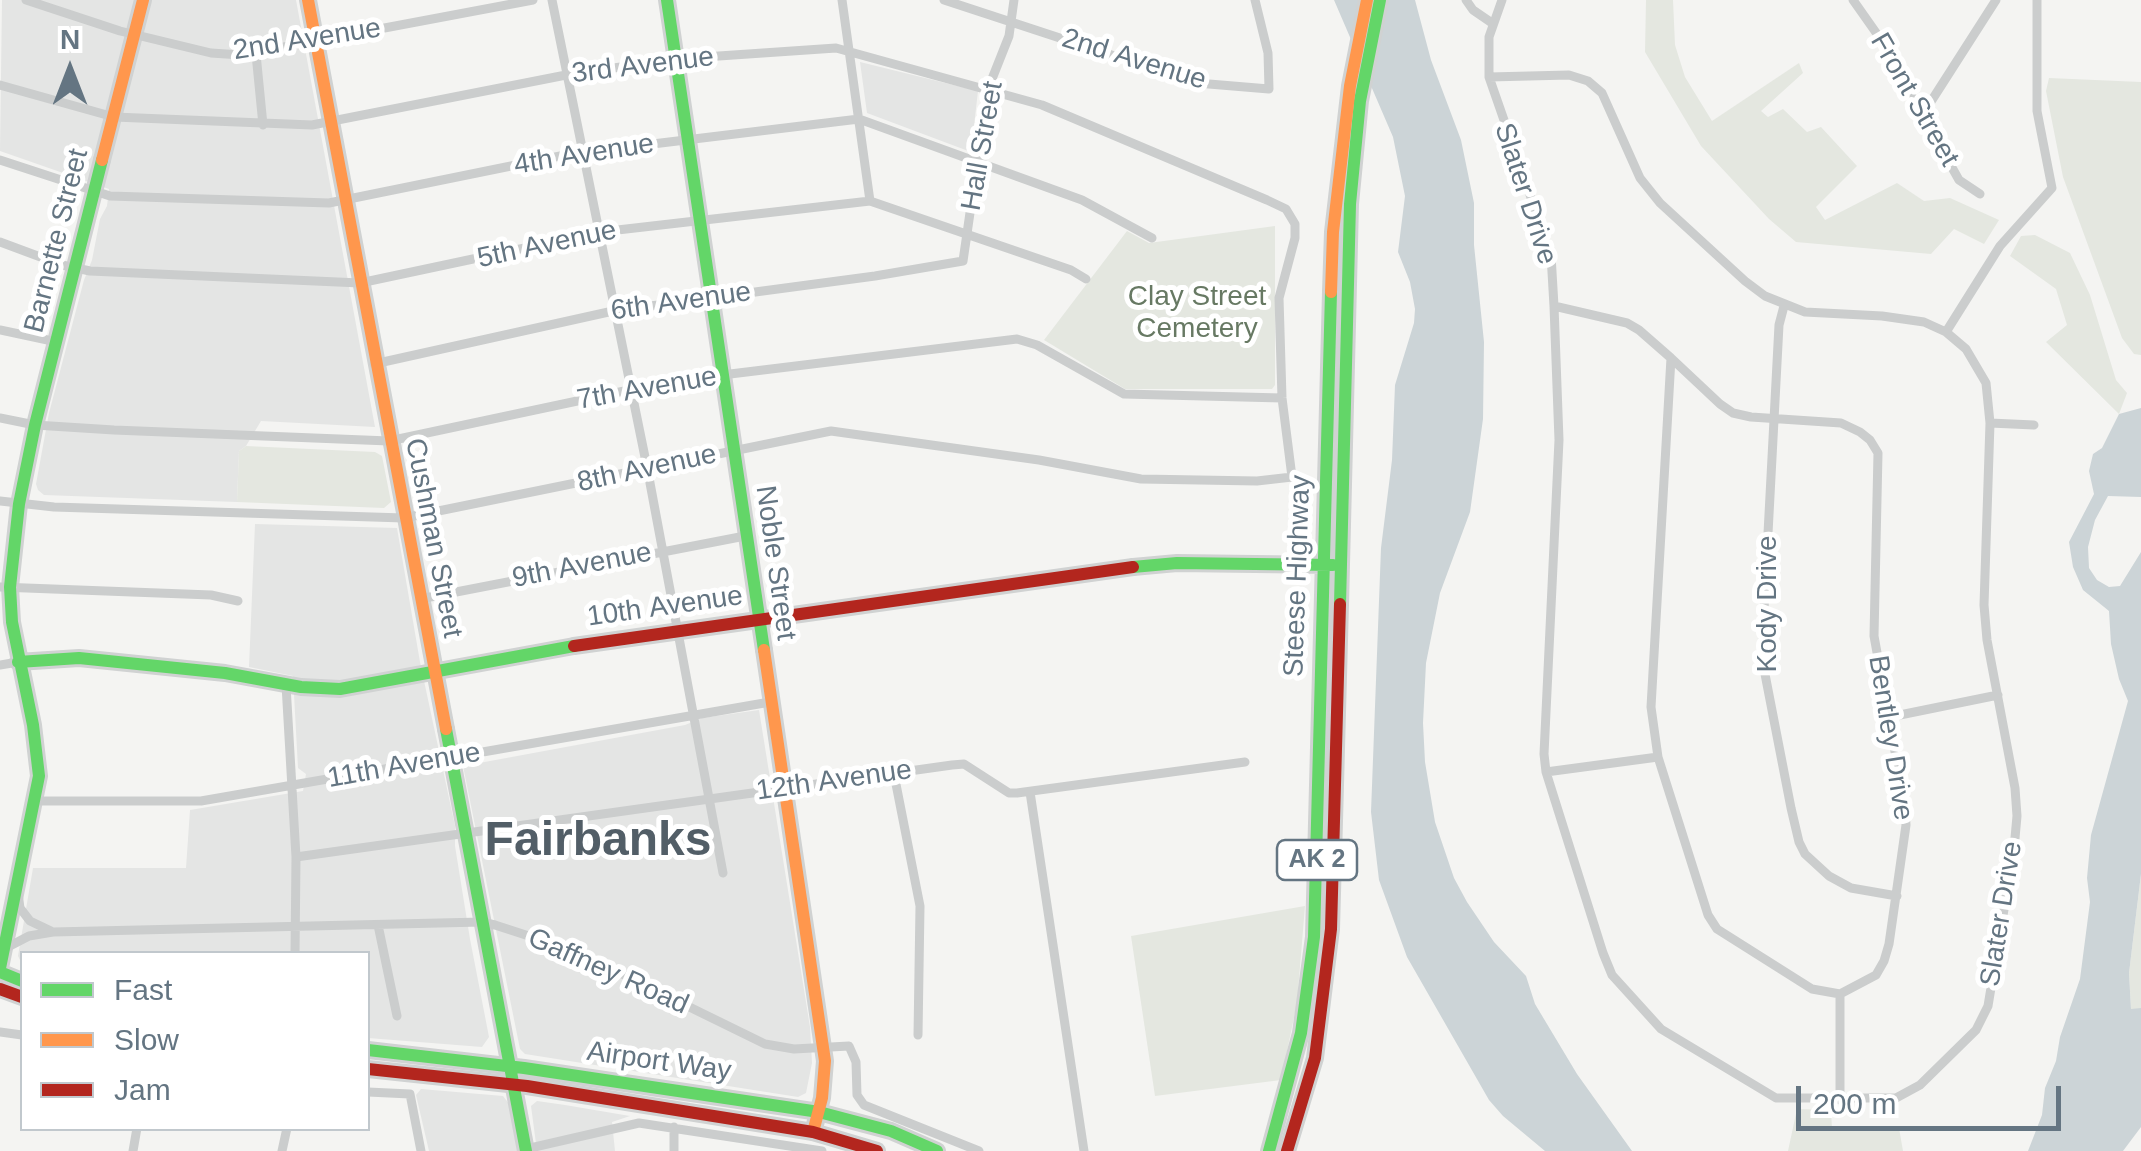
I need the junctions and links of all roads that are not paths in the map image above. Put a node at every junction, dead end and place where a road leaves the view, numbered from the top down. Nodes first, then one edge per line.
1 (26, 0) edge
2 (143, 0) edge
3 (308, 0) edge
4 (533, 0) edge
5 (552, 0) edge
6 (667, 0) edge
7 (842, 0) edge
8 (944, 0) edge
9 (1014, 0) edge
10 (1255, 0) edge
11 (1367, 0) edge
12 (1380, 0) edge
13 (1466, 0) edge
14 (1502, 0) edge
15 (1853, 0) edge
16 (1996, 0) edge
17 (2036, 0) edge
18 (1012, 22) junction
19 (1492, 23) junction
20 (134, 35) junction
21 (316, 43) junction
22 (850, 50) junction
23 (256, 54) junction
24 (675, 59) junction
25 (566, 75) junction
26 (1489, 78) junction
27 (0, 85) edge
28 (988, 88) junction
29 (1922, 114) junction
30 (114, 117) junction
31 (860, 119) junction
32 (330, 123) junction
33 (263, 125) junction
34 (687, 138) junction
35 (583, 154) junction
36 (0, 160) edge
37 (976, 161) junction
38 (96, 191) junction
39 (1980, 194) dead end
40 (870, 201) junction
41 (346, 202) junction
42 (700, 220) junction
43 (600, 232) junction
44 (968, 234) junction
45 (1152, 238) dead end
46 (0, 242) edge
47 (76, 268) junction
48 (1086, 279) dead end
49 (360, 282) junction
50 (712, 297) junction
51 (1554, 306) junction
52 (1784, 306) junction
53 (613, 311) junction
54 (0, 330) edge
55 (1946, 332) junction
56 (57, 342) junction
57 (1671, 358) junction
58 (374, 364) junction
59 (722, 375) junction
60 (629, 390) junction
61 (1282, 398) junction
62 (0, 418) edge
63 (1774, 418) junction
64 (1990, 423) junction
65 (34, 425) junction
66 (2034, 425) dead end
67 (389, 441) junction
68 (735, 452) junction
69 (647, 467) junction
70 (0, 501) edge
71 (19, 504) junction
72 (404, 518) junction
73 (745, 536) junction
74 (661, 551) junction
75 (1322, 564) junction
76 (1341, 565) junction
77 (5, 587) edge
78 (420, 598) junction
79 (238, 601) dead end
80 (757, 619) junction
81 (678, 630) junction
82 (18, 662) junction
83 (0, 665) edge
84 (434, 673) junction
85 (286, 684) junction
86 (1998, 695) junction
87 (770, 702) junction
88 (693, 714) junction
89 (1890, 717) junction
90 (1658, 757) junction
91 (452, 758) junction
92 (1245, 762) dead end
93 (1546, 772) junction
94 (894, 774) junction
95 (290, 786) junction
96 (784, 788) junction
97 (1030, 792) junction
98 (710, 797) junction
99 (35, 801) junction
100 (466, 833) junction
101 (296, 857) junction
102 (722, 873) dead end
103 (18, 886) junction
104 (1897, 896) junction
105 (482, 922) junction
106 (378, 926) junction
107 (295, 929) junction
108 (53, 932) junction
109 (4, 948) junction
110 (295, 951) edge
111 (0, 970) edge
112 (1840, 994) junction
113 (397, 1016) dead end
114 (918, 1036) dead end
115 (822, 1046) junction
116 (370, 1050) edge
117 (1315, 1058) junction
118 (1294, 1064) junction
119 (510, 1066) junction
120 (370, 1070) edge
121 (514, 1084) junction
122 (370, 1092) edge
123 (1840, 1100) junction
124 (819, 1112) junction
125 (674, 1126) junction
126 (813, 1132) junction
127 (793, 1149) edge
128 (526, 1150) edge
129 (422, 1151) edge
130 (674, 1151) edge
131 (822, 1151) edge
132 (877, 1151) edge
133 (937, 1151) edge
134 (978, 1151) edge
135 (1084, 1151) edge
136 (1258, 1151) edge
137 (1269, 1151) edge
138 (1287, 1151) edge
139 (1295, 1151) edge

1 - 20 street, 2nd Avenue
2 - 20 main road, Barnette Street
3 - 21 main road, Cushman Street
4 - 21 street, 2nd Avenue
5 - 25 street
6 - 24 main road, Noble Street
7 - 22 street
8 - 18 street, 2nd Avenue
9 - 18 street, Hall Street
10 - 18 street, 2nd Avenue
11 - 75 main road, Steese Highway / AK 2
12 - 76 main road, Steese Highway / AK 2
13 - 19 street
14 - 19 street
15 - 29 street, Front Street
16 - 29 street
17 - 55 street
18 - 28 street, Hall Street
19 - 26 street
20 - 23 street, 2nd Avenue
20 - 30 main road, Barnette Street
21 - 23 street, 2nd Avenue
21 - 32 main road, Cushman Street
22 - 24 street, 3rd Avenue
22 - 28 street, 3rd Avenue
22 - 31 street
23 - 33 street
24 - 25 street, 3rd Avenue
24 - 34 main road, Noble Street
25 - 32 street, 3rd Avenue
25 - 35 street
26 - 51 street, Slater Drive
26 - 52 street
27 - 30 street, 3rd Avenue
28 - 37 street, Hall Street
28 - 61 street, 3rd Avenue
29 - 39 street, Front Street
30 - 33 street, 3rd Avenue
30 - 38 main road, Barnette Street
31 - 34 street, 4th Avenue
31 - 37 street, 4th Avenue
31 - 40 street
32 - 33 street, 3rd Avenue
32 - 41 main road, Cushman Street
34 - 35 street, 4th Avenue
34 - 42 main road, Noble Street
35 - 41 street, 4th Avenue
35 - 43 street
36 - 38 street, 4th Avenue
37 - 44 street, Hall Street
37 - 45 street, 4th Avenue
38 - 41 street, 4th Avenue
38 - 47 main road, Barnette Street
40 - 42 street, 5th Avenue
40 - 44 street, 5th Avenue
41 - 49 main road, Cushman Street
42 - 43 street, 5th Avenue
42 - 50 main road, Noble Street
43 - 49 street, 5th Avenue
43 - 53 street
44 - 48 street, 5th Avenue
44 - 50 street, 6th Avenue
46 - 47 street, 5th Avenue
47 - 49 street, 5th Avenue
47 - 56 main road, Barnette Street
49 - 58 main road, Cushman Street
50 - 53 street, 6th Avenue
50 - 59 main road, Noble Street
51 - 57 street, Bentley Drive
51 - 93 street, Slater Drive
52 - 55 street
52 - 63 street, Kody Drive
53 - 58 street, 6th Avenue
53 - 60 street
54 - 56 street
55 - 64 street, Slater Drive
56 - 65 main road, Barnette Street
57 - 63 street, Bentley Drive
57 - 90 street
58 - 67 main road, Cushman Street
59 - 60 street, 7th Avenue
59 - 61 street, 7th Avenue
59 - 68 main road, Noble Street
60 - 67 street, 7th Avenue
60 - 69 street
61 - 68 street, 8th Avenue
62 - 65 street, 7th Avenue
63 - 89 street, Bentley Drive
63 - 104 street, Kody Drive
64 - 66 street
64 - 86 street, Slater Drive
65 - 67 street, 7th Avenue
65 - 71 main road, Barnette Street
67 - 72 main road, Cushman Street
68 - 69 street, 8th Avenue
68 - 73 main road, Noble Street
69 - 72 street, 8th Avenue
69 - 74 street
70 - 71 street, 8th Avenue
71 - 72 street, 8th Avenue
71 - 77 main road, Barnette Street
72 - 78 main road, Cushman Street
73 - 74 street, 9th Avenue
73 - 80 main road, Noble Street
74 - 78 street, 9th Avenue
74 - 81 street
75 - 76 main road, 10th Avenue
75 - 80 main road, 10th Avenue
75 - 118 main road, Steese Highway / AK 2
76 - 117 main road, Steese Highway / AK 2
77 - 79 street
77 - 82 main road, Barnette Street
78 - 84 main road, Cushman Street
80 - 81 main road, 10th Avenue
80 - 87 main road, Noble Street
81 - 84 main road, 10th Avenue
81 - 88 street
82 - 83 street, 10th Avenue
82 - 85 main road, 10th Avenue
82 - 99 main road, Barnette Street
84 - 85 main road, 10th Avenue
84 - 91 main road, Cushman Street
85 - 95 street
86 - 89 street
86 - 123 street, Slater Drive
87 - 88 street, 11th Avenue
87 - 96 main road, Noble Street
88 - 91 street, 11th Avenue
88 - 98 street
89 - 104 street, Bentley Drive
90 - 93 street
90 - 112 street
91 - 95 street, 11th Avenue
91 - 100 main road, Cushman Street
92 - 97 street, 12th Avenue
93 - 123 street, Slater Drive
94 - 96 street, 12th Avenue
94 - 97 street, 12th Avenue
94 - 114 street
95 - 99 street, 11th Avenue
95 - 101 street
96 - 98 street, 12th Avenue
96 - 115 main road, Noble Street
97 - 135 street
98 - 100 street, 12th Avenue
98 - 102 street
99 - 103 main road, Barnette Street
100 - 101 street, 12th Avenue
100 - 105 main road, Cushman Street
101 - 107 street
103 - 108 street
103 - 109 main road, Barnette Street
104 - 112 street, Bentley Drive
105 - 106 street, Gaffney Road
105 - 115 street, Gaffney Road
105 - 119 main road, Cushman Street
106 - 107 street, Gaffney Road
106 - 113 street
107 - 108 street, Gaffney Road
107 - 110 street
108 - 109 street, Gaffney Road
109 - 111 main road, Barnette Street
112 - 123 street
115 - 124 main road, Noble Street
115 - 134 street
116 - 119 main road, Airport Way
117 - 138 main road, Steese Highway / AK 2
117 - 139 main road
118 - 136 main road
118 - 137 main road, Steese Highway / AK 2
119 - 121 main road, Cushman Street
119 - 124 main road, Airport Way
120 - 121 main road, Airport Way
121 - 126 main road, Airport Way
121 - 128 main road, Cushman Street
122 - 129 street
124 - 126 main road, Noble Street
124 - 133 main road, Airport Way
125 - 127 street
125 - 128 street
125 - 130 street
126 - 132 main road, Airport Way
127 - 131 street

